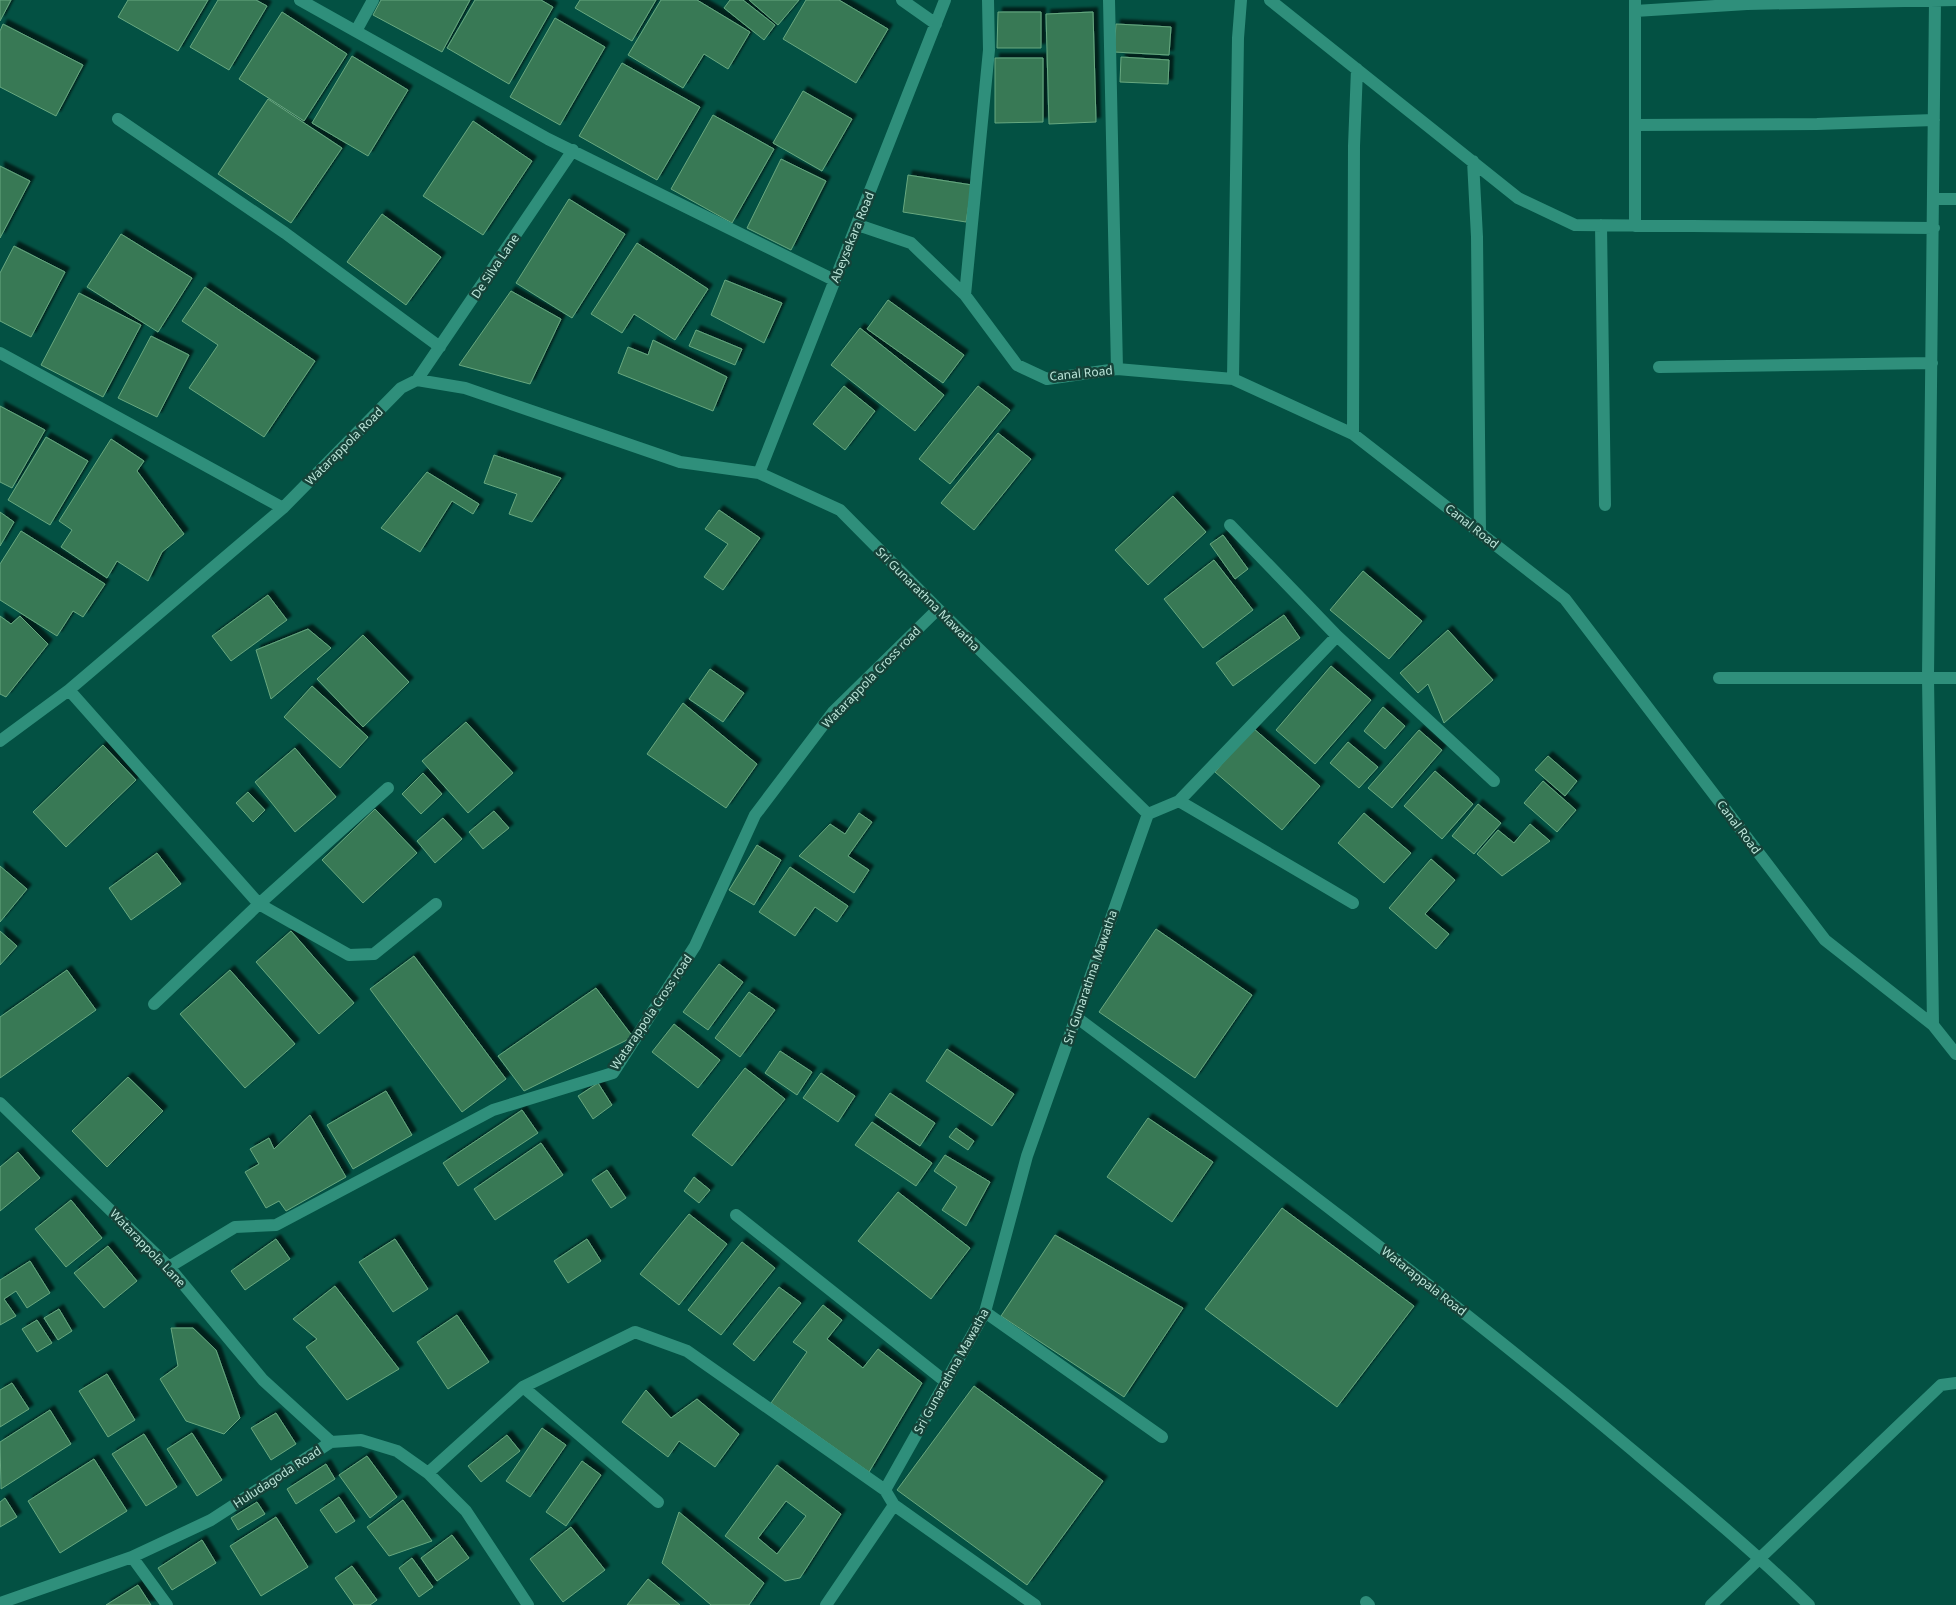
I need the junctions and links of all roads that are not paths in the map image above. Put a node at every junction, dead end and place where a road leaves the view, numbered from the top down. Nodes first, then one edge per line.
1 (300, 0) edge
2 (373, 0) edge
3 (902, 0) edge
4 (945, 0) edge
5 (988, 0) edge
6 (1108, 0) edge
7 (1241, 0) edge
8 (1270, 0) edge
9 (1936, 0) edge
10 (1956, 0) edge
11 (1635, 6) edge
12 (936, 24) junction
13 (356, 31) junction
14 (1357, 69) junction
15 (118, 119) dead end
16 (1934, 120) junction
17 (1635, 125) junction
18 (573, 150) junction
19 (1473, 161) junction
20 (1933, 199) junction
21 (1956, 199) edge
22 (858, 225) junction
23 (1601, 226) junction
24 (1635, 226) junction
25 (1934, 228) junction
26 (834, 280) junction
27 (965, 295) junction
28 (440, 347) junction
29 (0, 353) edge
30 (1932, 363) junction
31 (1659, 367) dead end
32 (1117, 369) junction
33 (1233, 379) junction
34 (417, 380) junction
35 (1353, 434) junction
36 (758, 473) junction
37 (1606, 505) dead end
38 (283, 508) junction
39 (1230, 525) dead end
40 (1480, 532) junction
41 (938, 609) junction
42 (1337, 636) junction
43 (1928, 677) junction
44 (1719, 678) dead end
45 (1956, 678) edge
46 (69, 690) junction
47 (0, 741) edge
48 (1494, 781) dead end
49 (388, 788) dead end
50 (1179, 801) junction
51 (1148, 814) junction
52 (1353, 903) dead end
53 (258, 904) junction
54 (436, 904) dead end
55 (154, 1004) dead end
56 (1076, 1017) junction
57 (1934, 1025) junction
58 (1956, 1054) edge
59 (0, 1103) edge
60 (736, 1216) dead end
61 (169, 1267) junction
62 (985, 1312) junction
63 (946, 1382) junction
64 (1956, 1383) edge
65 (523, 1387) junction
66 (1162, 1437) dead end
67 (331, 1442) junction
68 (428, 1474) junction
69 (885, 1490) junction
70 (658, 1502) dead end
71 (894, 1505) junction
72 (132, 1557) junction
73 (1761, 1558) junction
74 (0, 1603) edge
75 (167, 1605) edge
76 (528, 1605) edge
77 (826, 1605) edge
78 (1035, 1605) edge
79 (1711, 1605) edge
80 (1808, 1605) edge

1 - 13 street
2 - 13 street
3 - 12 street
4 - 12 street, Abeysekara Road
5 - 27 street
6 - 32 street
7 - 33 street
8 - 14 street
9 - 10 street
9 - 11 street
9 - 16 street
11 - 17 street
12 - 22 street, Abeysekara Road
13 - 18 street
14 - 19 street
14 - 35 street
15 - 28 street
16 - 17 street
16 - 20 street
17 - 24 street
18 - 26 street
18 - 28 street, De Silva Lane
19 - 23 street
19 - 40 street
20 - 21 street
20 - 25 street
22 - 26 street, Abeysekara Road
22 - 27 street, Canal Road
23 - 24 street
23 - 37 street
24 - 25 street
25 - 30 street
26 - 36 street, Abeysekara Road
27 - 32 street, Canal Road
28 - 34 street, De Silva Lane
29 - 38 street
30 - 31 street
30 - 43 street
32 - 33 street, Canal Road
33 - 35 street, Canal Road
34 - 36 street
34 - 38 street, Watarappola Road
35 - 40 street, Canal Road
36 - 41 street, Sri Gunarathna Mawatha
38 - 46 street, Watarappola Road
39 - 42 street
40 - 57 street, Canal Road
41 - 51 street, Sri Gunarathna Mawatha
41 - 61 street, Watarappola Cross road
42 - 48 street
42 - 50 street
43 - 44 street
43 - 45 street
43 - 57 street
46 - 47 street, Watarappola Road
46 - 53 street
49 - 53 street
50 - 51 street
50 - 52 street
51 - 56 street, Sri Gunarathna Mawatha
53 - 54 street
53 - 55 street
56 - 62 street, Sri Gunarathna Mawatha
56 - 73 street, Watarappala Road
57 - 58 street, Canal Road
59 - 61 street, Watarappola Lane
60 - 63 street
61 - 67 street, Watarappola Lane
62 - 63 street, Sri Gunarathna Mawatha
62 - 66 street
63 - 69 street, Sri Gunarathna Mawatha
64 - 73 street
65 - 68 street
65 - 69 street
65 - 70 street
67 - 68 street, Huludagoda Road
67 - 72 street, Huludagoda Road
68 - 76 street, Huludagoda Road
69 - 71 street
71 - 77 street
71 - 78 street
72 - 74 street, Huludagoda Road
72 - 75 street
73 - 79 street
73 - 80 street, Watarappala Road

